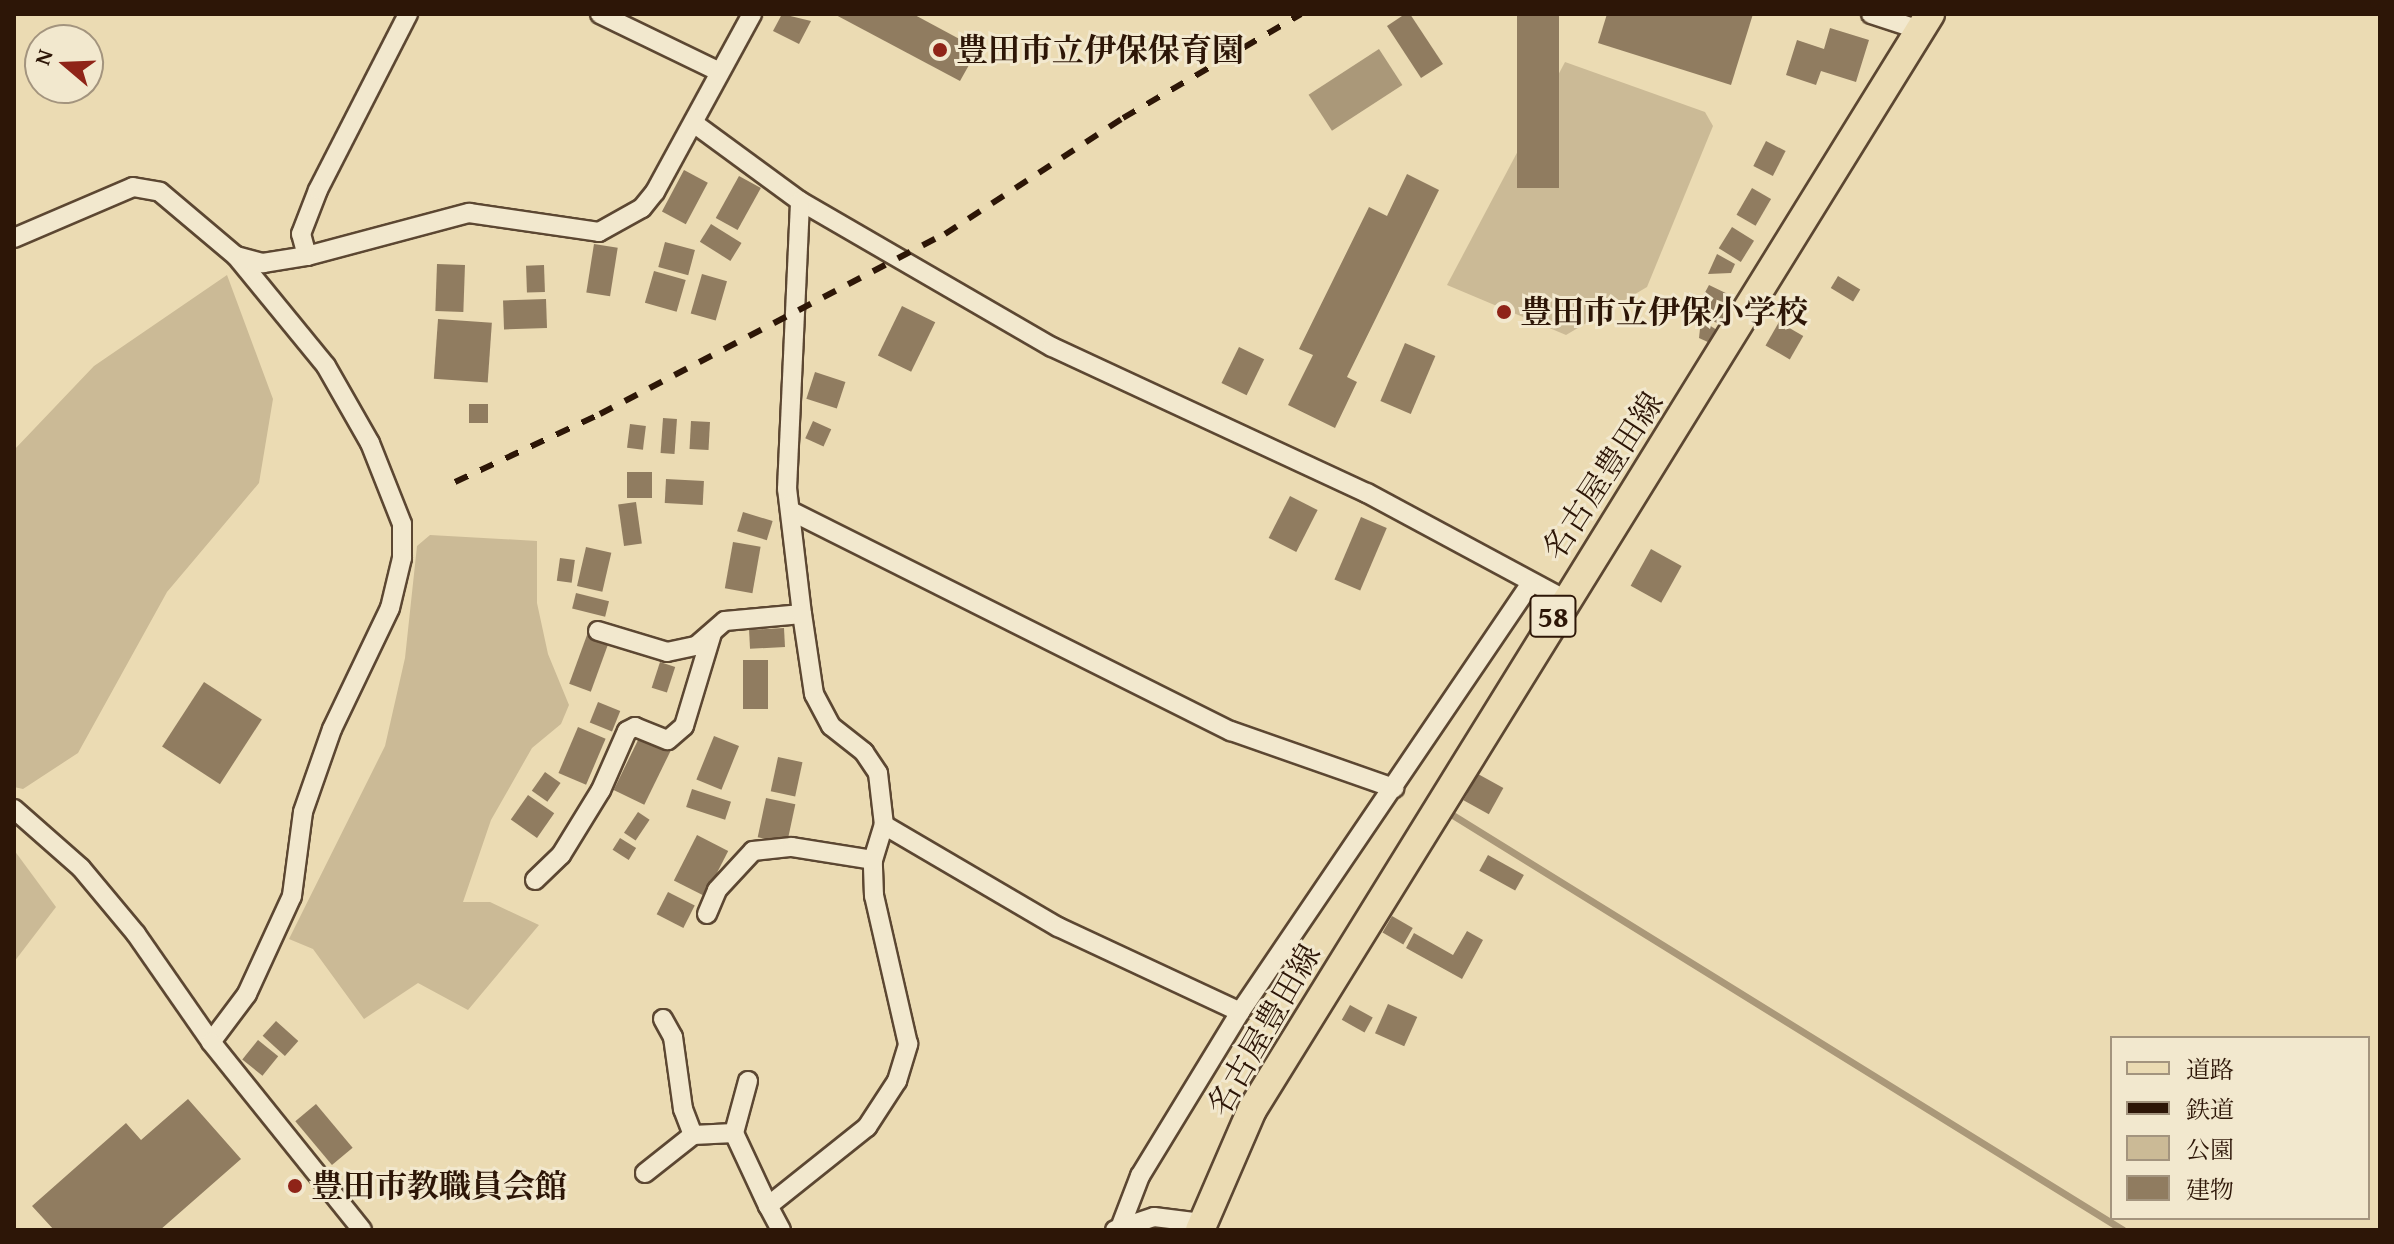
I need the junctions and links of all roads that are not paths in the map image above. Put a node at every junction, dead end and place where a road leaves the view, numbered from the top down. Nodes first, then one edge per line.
1 (408, 14) edge
2 (600, 14) edge
3 (752, 14) edge
4 (1871, 14) edge
5 (1925, 22) edge
6 (720, 72) junction
7 (695, 124) junction
8 (800, 201) junction
9 (14, 238) edge
10 (236, 256) junction
11 (307, 256) junction
12 (793, 512) junction
13 (1531, 583) junction
14 (1564, 599) junction
15 (802, 614) junction
16 (598, 631) dead end
17 (712, 633) junction
18 (1394, 788) junction
19 (14, 809) edge
20 (884, 825) junction
21 (873, 860) junction
22 (535, 880) dead end
23 (707, 914) dead end
24 (1240, 1012) junction
25 (663, 1019) dead end
26 (211, 1042) junction
27 (748, 1081) dead end
28 (734, 1133) junction
29 (693, 1135) junction
30 (645, 1173) dead end
31 (768, 1206) junction
32 (1201, 1226) edge
33 (1117, 1229) edge
34 (362, 1230) edge
35 (781, 1230) edge

1 - 11 street
2 - 6 street
3 - 6 street
4 - 5 street
5 - 14 main road, 名古屋豊田線 / 58
6 - 7 street
7 - 8 street
7 - 11 street
8 - 12 street
8 - 13 street
9 - 10 street
10 - 11 street
10 - 26 street
12 - 15 street
12 - 18 street
13 - 14 street
13 - 18 street
14 - 32 main road, 名古屋豊田線 / 58
15 - 17 street
15 - 20 street
16 - 17 street
17 - 22 street
18 - 24 street
19 - 26 street
20 - 21 street
20 - 24 street
21 - 23 street
21 - 31 street
24 - 33 street
25 - 29 street
26 - 34 street
27 - 28 street
28 - 29 street
28 - 31 street
29 - 30 street
31 - 35 street
32 - 33 street

